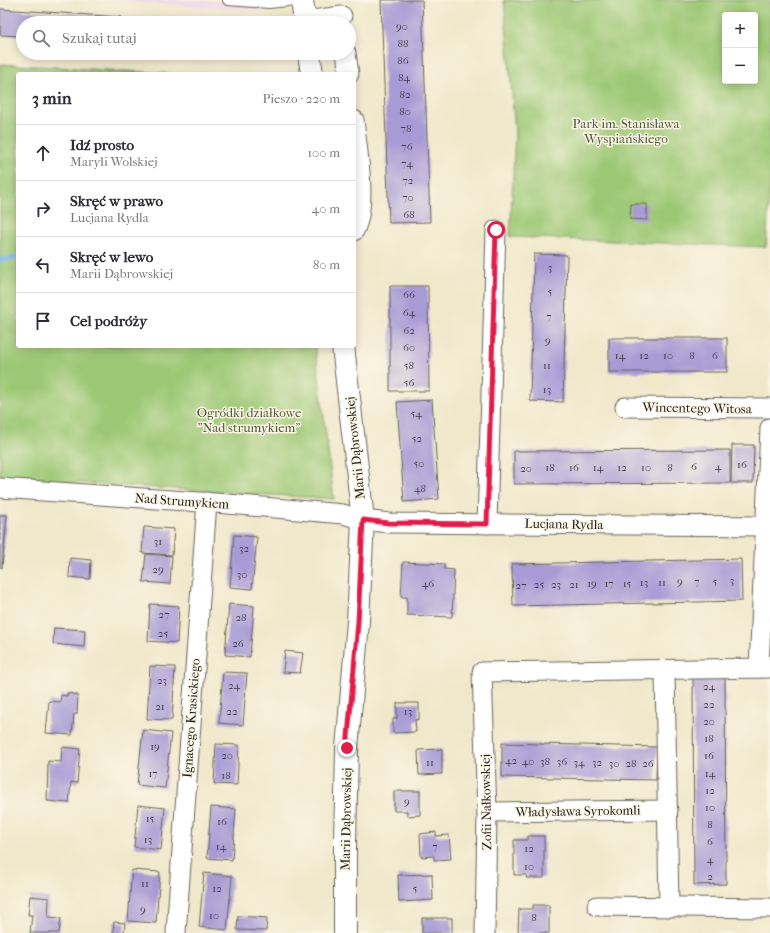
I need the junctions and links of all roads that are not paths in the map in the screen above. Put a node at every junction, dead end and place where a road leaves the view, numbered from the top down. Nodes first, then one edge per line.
1 (228, 0) edge
2 (297, 0) edge
3 (302, 0) edge
4 (342, 13) edge
5 (304, 16) edge
6 (330, 16) edge
7 (310, 60) edge
8 (347, 60) edge
9 (312, 72) edge
10 (349, 72) edge
11 (356, 143) edge
12 (356, 227) edge
13 (496, 230) dead end
14 (343, 348) edge
15 (625, 407) dead end
16 (770, 408) edge
17 (770, 428) edge
18 (0, 488) edge
19 (207, 502) junction
20 (363, 520) junction
21 (487, 524) junction
22 (765, 526) junction
23 (765, 668) edge
24 (665, 671) junction
25 (668, 810) junction
26 (487, 812) junction
27 (597, 906) dead end
28 (669, 907) junction
29 (770, 908) edge
30 (176, 933) edge
31 (345, 933) edge
32 (484, 933) edge

1 - 2 lane
3 - 5 street
4 - 6 street
7 - 9 street
8 - 10 street
11 - 12 street
13 - 21 street
14 - 20 street, Marii Dąbrowskiej
15 - 16 street, Wincentego Witosa
17 - 22 street
18 - 19 street, Nad Strumykiem
19 - 20 street, Nad Strumykiem
19 - 30 street, Ignacego Krasickiego
20 - 21 street, Lucjana Rydla
20 - 31 street, Marii Dąbrowskiej
21 - 22 street, Lucjana Rydla
22 - 23 street
23 - 24 street
24 - 25 street
24 - 26 street, Zofii Nałkowskiej
25 - 26 street, Władysława Syrokomli
25 - 28 street
26 - 32 street, Zofii Nałkowskiej
27 - 28 street
28 - 29 street

